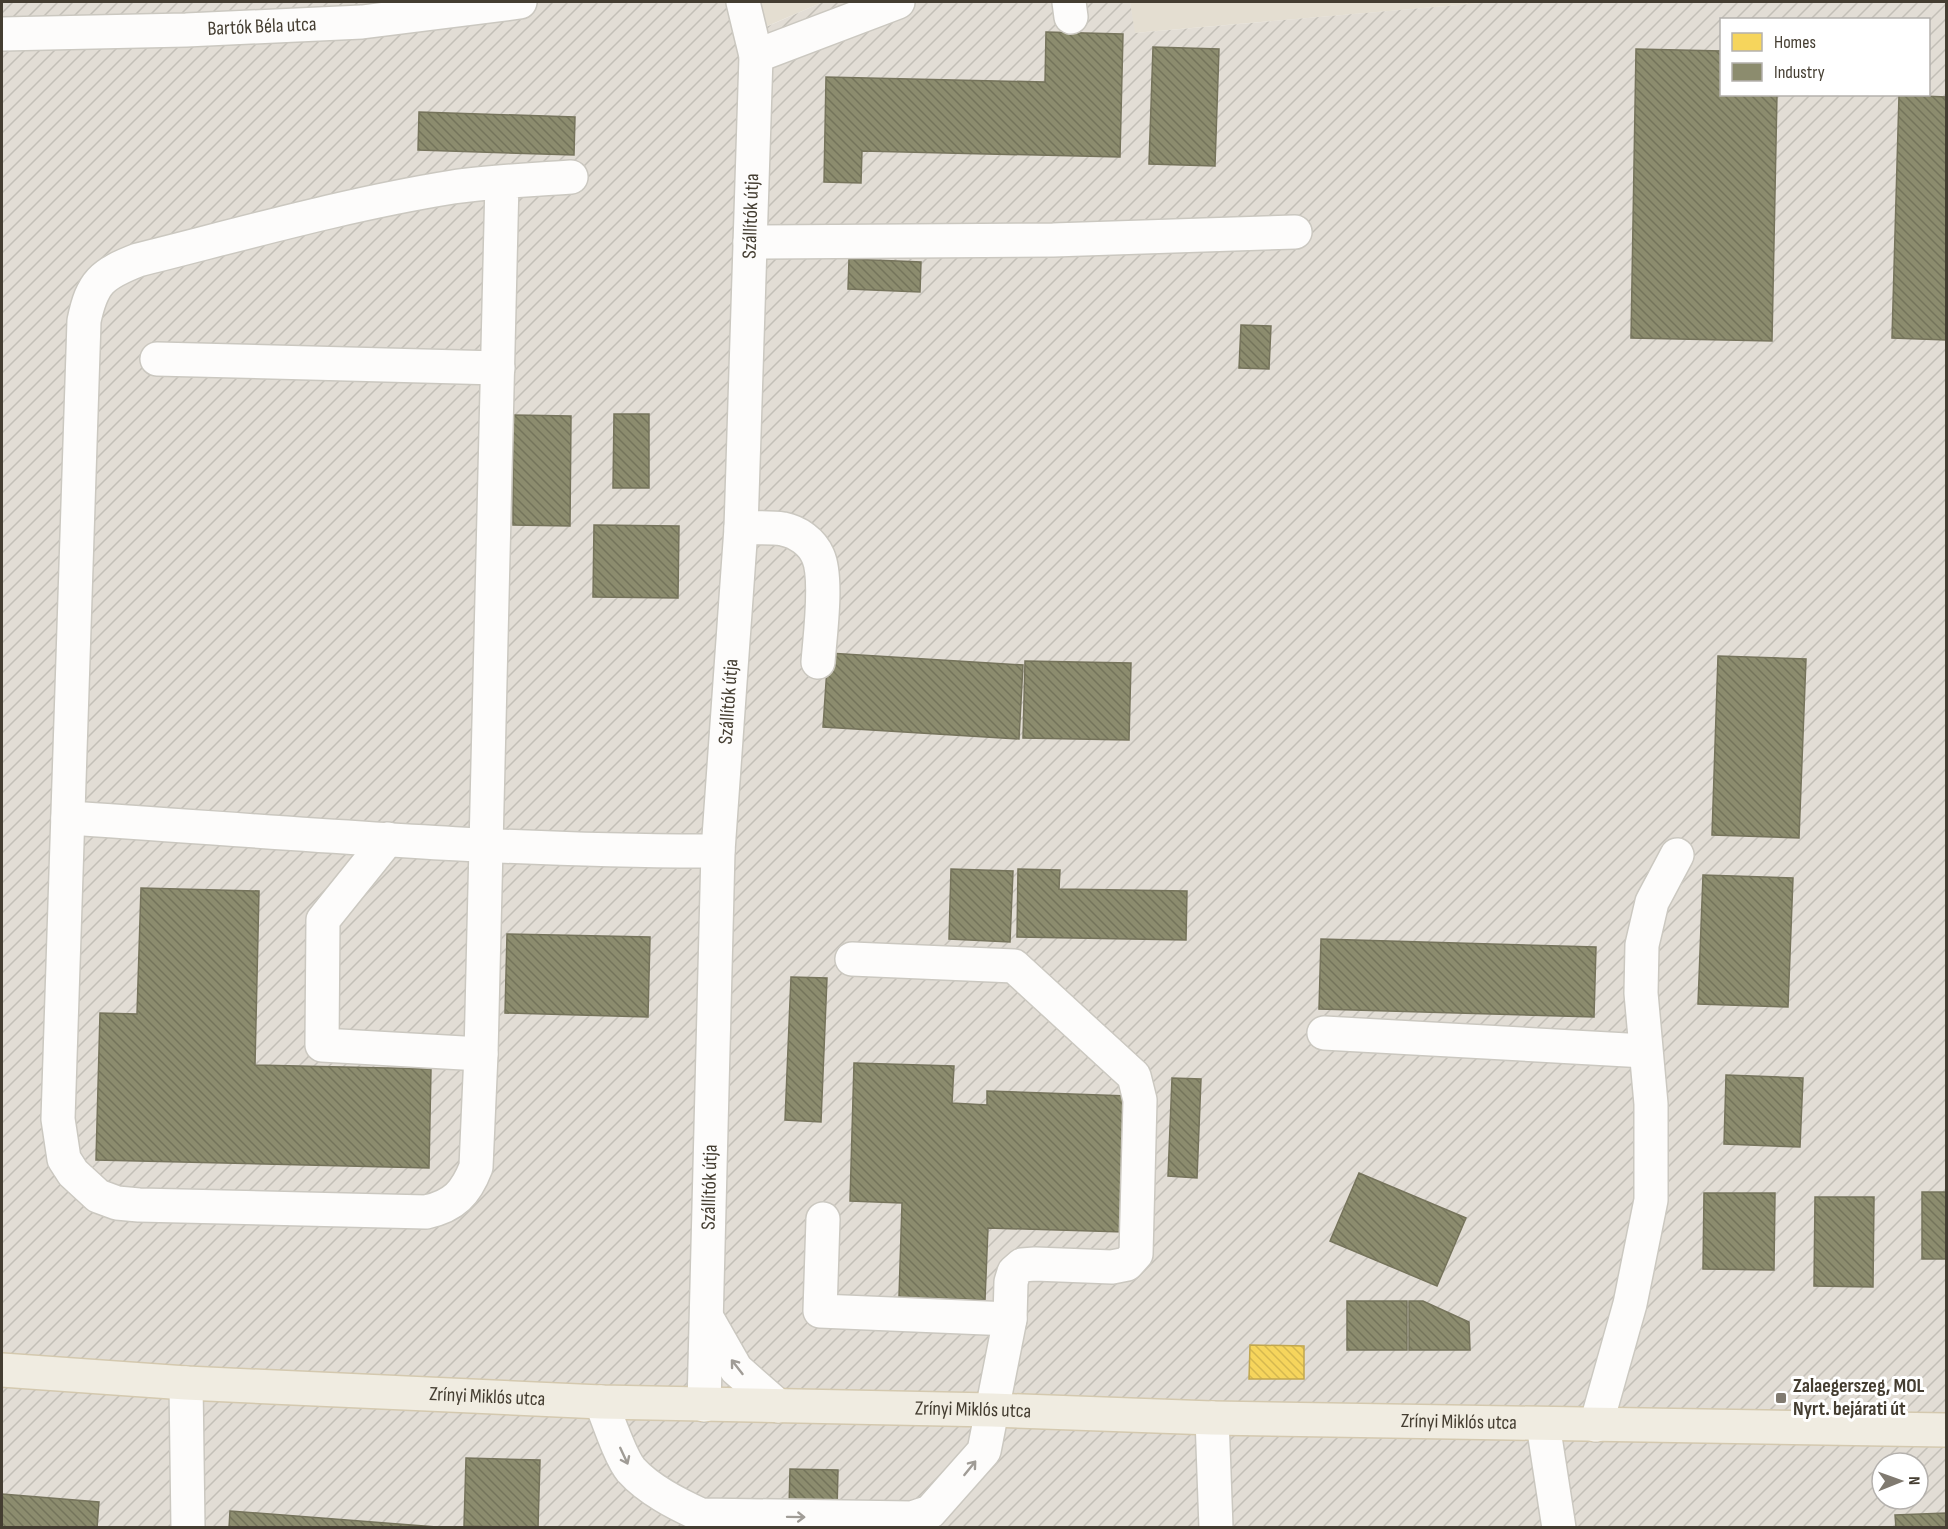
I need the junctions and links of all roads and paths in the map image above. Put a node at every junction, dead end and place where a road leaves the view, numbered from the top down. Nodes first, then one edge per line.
1 (520, 2) edge
2 (743, 2) edge
3 (898, 2) edge
4 (2, 34) edge
5 (756, 56) junction
6 (571, 177) dead end
7 (502, 182) junction
8 (1295, 232) dead end
9 (750, 242) junction
10 (157, 359) dead end
11 (498, 368) junction
12 (741, 528) junction
13 (818, 662) dead end
14 (68, 818) junction
15 (388, 839) junction
16 (486, 845) junction
17 (718, 851) junction
18 (1677, 855) dead end
19 (852, 959) dead end
20 (1324, 1033) dead end
21 (1645, 1051) junction
22 (481, 1054) junction
23 (823, 1219) dead end
24 (707, 1318) junction
25 (1010, 1319) junction
26 (2, 1370) edge
27 (186, 1383) junction
28 (601, 1402) junction
29 (704, 1405) junction
30 (778, 1406) junction
31 (992, 1410) junction
32 (1212, 1418) junction
33 (1543, 1424) junction
34 (1596, 1425) junction
35 (1947, 1430) edge
36 (188, 1527) edge
37 (1216, 1527) edge
38 (1559, 1527) edge

1 - 4 street, Bartók Béla utca
2 - 5 street, Szállítók útja
3 - 5 street
5 - 9 street, Szállítók útja
6 - 7 street
7 - 11 street
7 - 14 street
8 - 9 street
9 - 12 street, Szállítók útja
10 - 11 street
11 - 16 street
12 - 13 street
12 - 17 street, Szállítók útja
14 - 15 street
14 - 22 street
15 - 16 street
15 - 22 street
16 - 17 street
16 - 22 street
17 - 24 street, Szállítók útja
18 - 21 street
19 - 25 street
20 - 21 street
21 - 34 street
23 - 25 street
24 - 29 street, Szállítók útja
30 -> 24 street
25 - 31 street
26 - 27 main road, Zrínyi Miklós utca
27 - 28 main road, Zrínyi Miklós utca
27 - 36 street
28 - 29 main road, Zrínyi Miklós utca
28 -> 31 street
29 - 30 main road, Zrínyi Miklós utca
30 - 31 main road, Zrínyi Miklós utca
31 - 32 main road, Zrínyi Miklós utca
32 - 33 main road, Zrínyi Miklós utca
32 - 37 street
33 - 34 main road, Zrínyi Miklós utca
33 - 38 street
34 - 35 main road, Zrínyi Miklós utca

